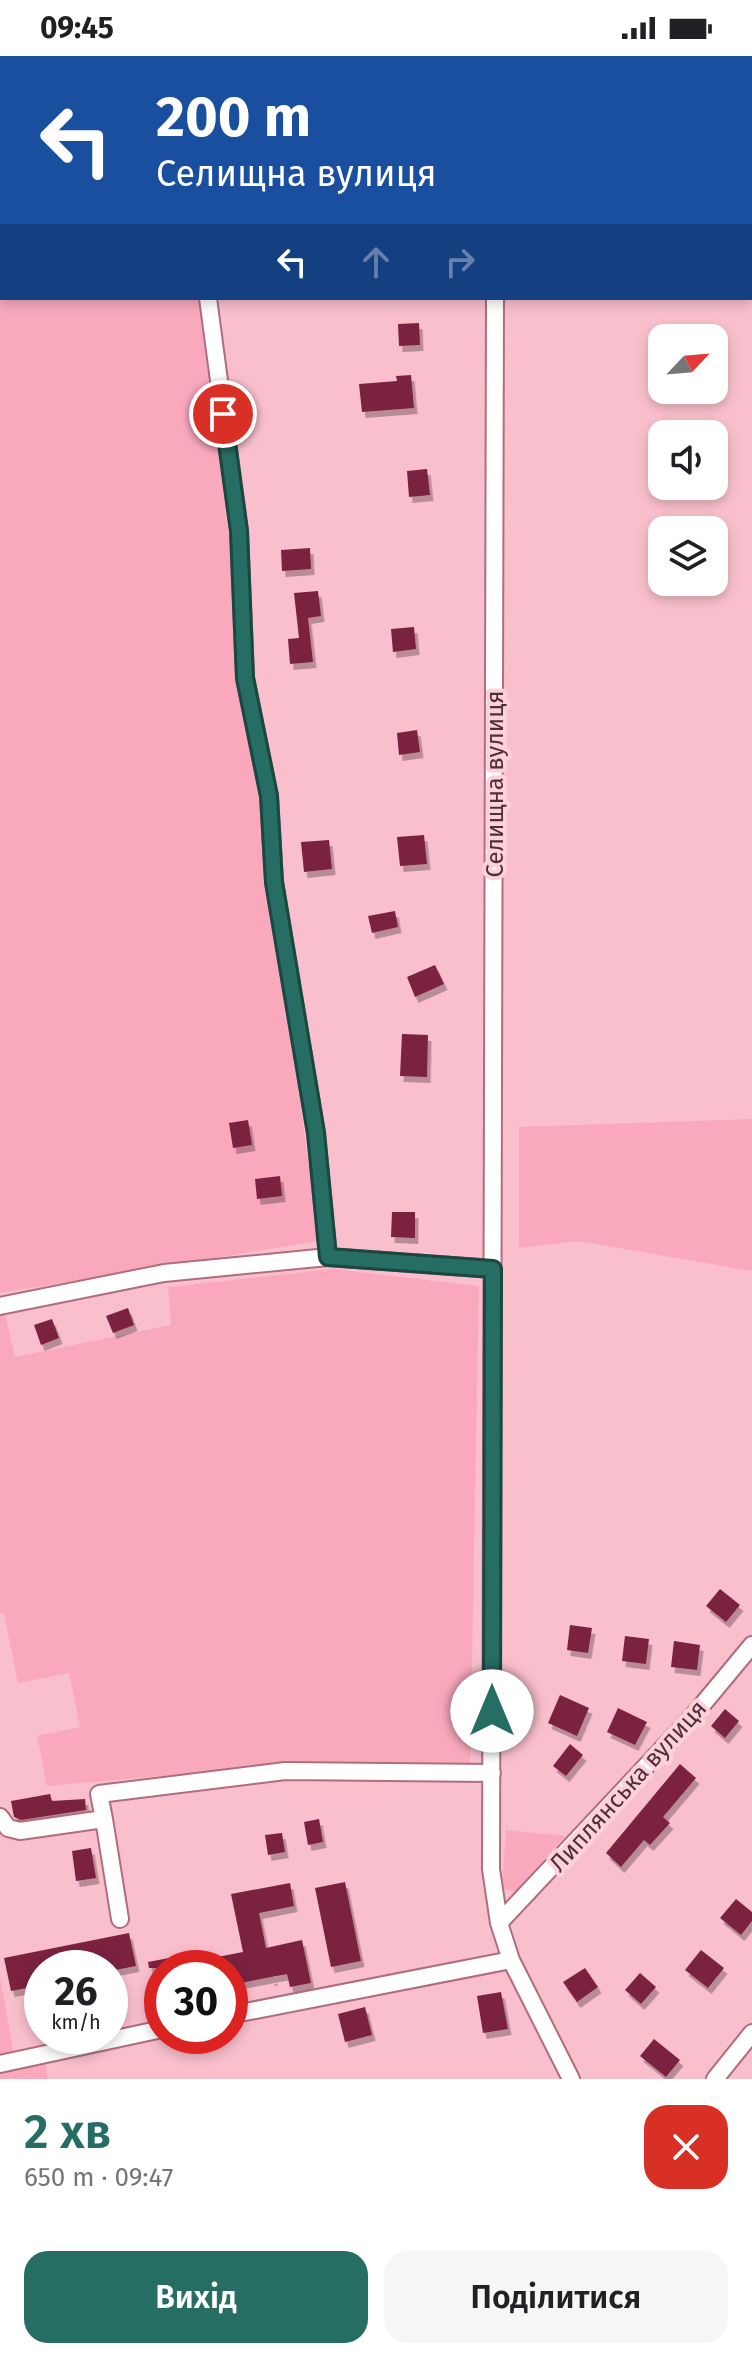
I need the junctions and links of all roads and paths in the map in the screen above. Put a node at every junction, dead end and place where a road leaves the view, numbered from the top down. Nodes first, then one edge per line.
1 (208, 300) edge
2 (495, 300) edge
3 (328, 1257) junction
4 (493, 1269) junction
5 (0, 1306) edge
6 (752, 1645) edge
7 (492, 1773) junction
8 (0, 1817) edge
9 (104, 1819) junction
10 (120, 1919) dead end
11 (499, 1923) junction
12 (511, 1960) junction
13 (248, 2011) edge
14 (144, 2033) edge
15 (752, 2033) edge
16 (0, 2064) edge
17 (571, 2079) edge
18 (715, 2079) edge

1 - 3 street
2 - 4 street, Селищна вулиця
3 - 4 street
3 - 5 street
4 - 7 street, Селищна вулиця
6 - 11 street, Липлянська вулиця
7 - 9 street
7 - 11 street, Селищна вулиця
8 - 9 street
9 - 10 street
11 - 12 street, Селищна вулиця
12 - 13 street
12 - 17 street, Селищна вулиця
14 - 16 street
15 - 18 street

